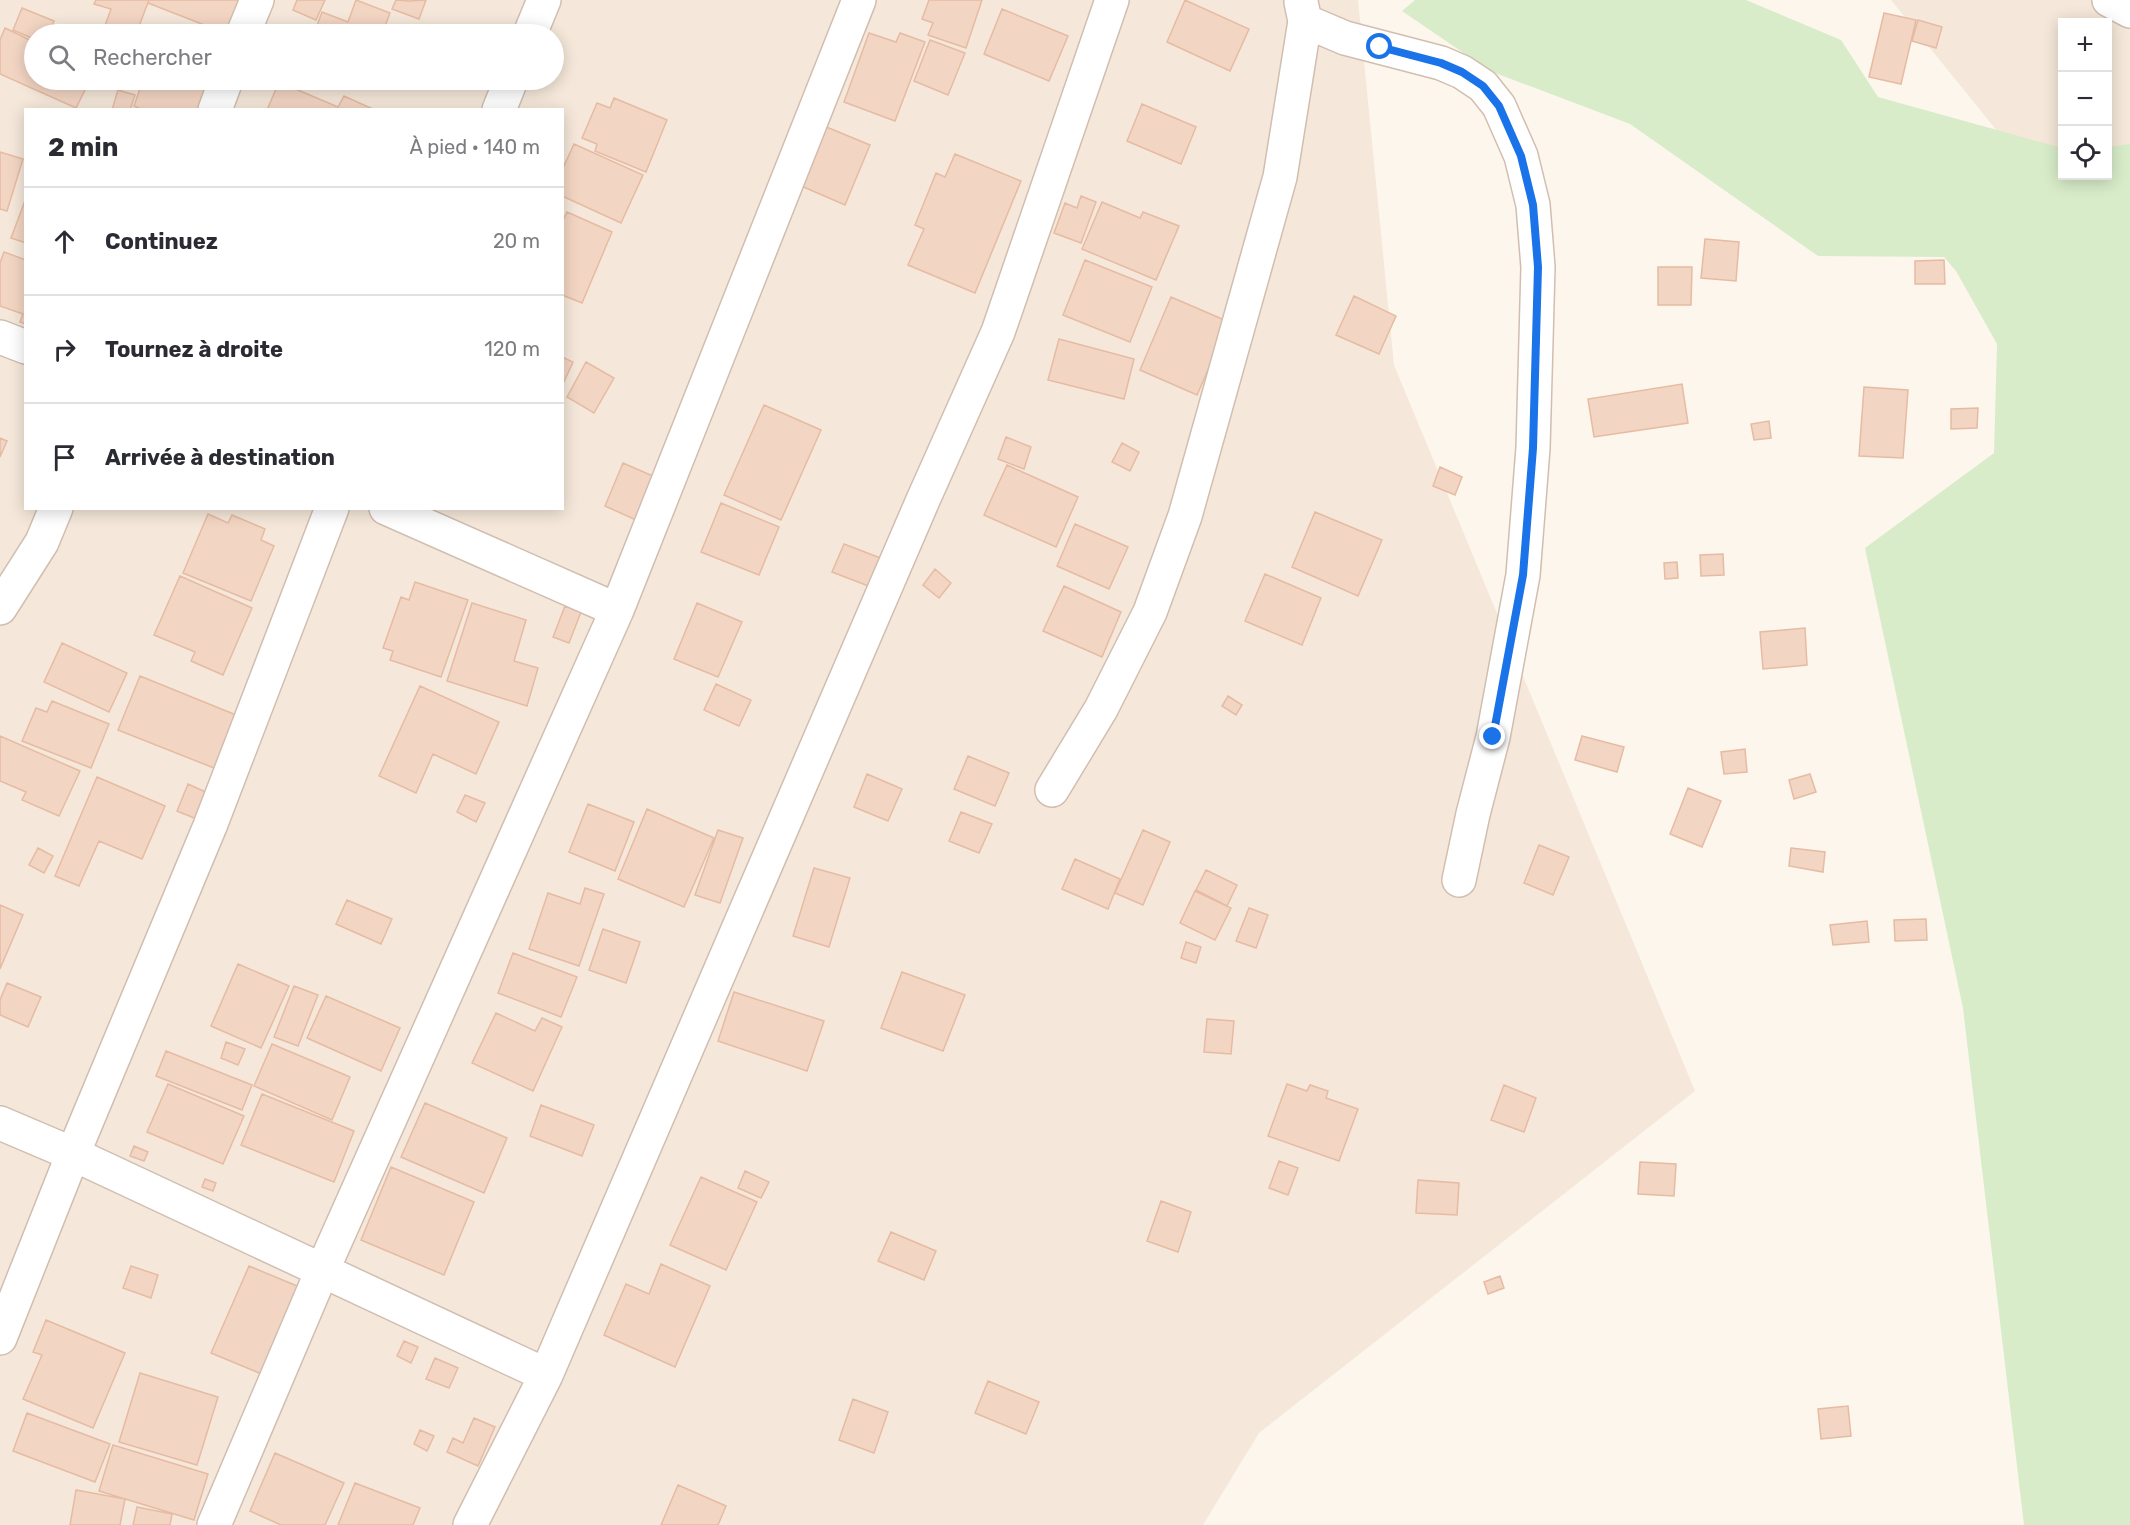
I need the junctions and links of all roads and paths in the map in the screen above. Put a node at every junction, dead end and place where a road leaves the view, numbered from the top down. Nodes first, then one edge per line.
1 (257, 0) edge
2 (544, 0) edge
3 (859, 0) edge
4 (1112, 0) edge
5 (1303, 10) edge
6 (247, 24) edge
7 (534, 24) edge
8 (222, 90) edge
9 (507, 90) edge
10 (216, 108) edge
11 (499, 108) edge
12 (0, 337) edge
13 (24, 346) edge
14 (55, 510) edge
15 (331, 510) edge
16 (391, 510) edge
17 (0, 608) edge
18 (617, 609) junction
19 (1052, 790) dead end
20 (1459, 880) dead end
21 (0, 1123) edge
22 (73, 1154) junction
23 (322, 1271) junction
24 (0, 1338) edge
25 (546, 1375) junction
26 (214, 1525) edge
27 (470, 1525) edge

1 - 6 street
2 - 7 street
3 - 18 street
4 - 25 street
5 - 19 street
5 - 20 street
8 - 10 street
9 - 11 street
12 - 13 street
14 - 17 street
15 - 22 street
16 - 18 street
18 - 23 street
21 - 22 street
22 - 23 street
22 - 24 street
23 - 25 street
23 - 26 street
25 - 27 street

